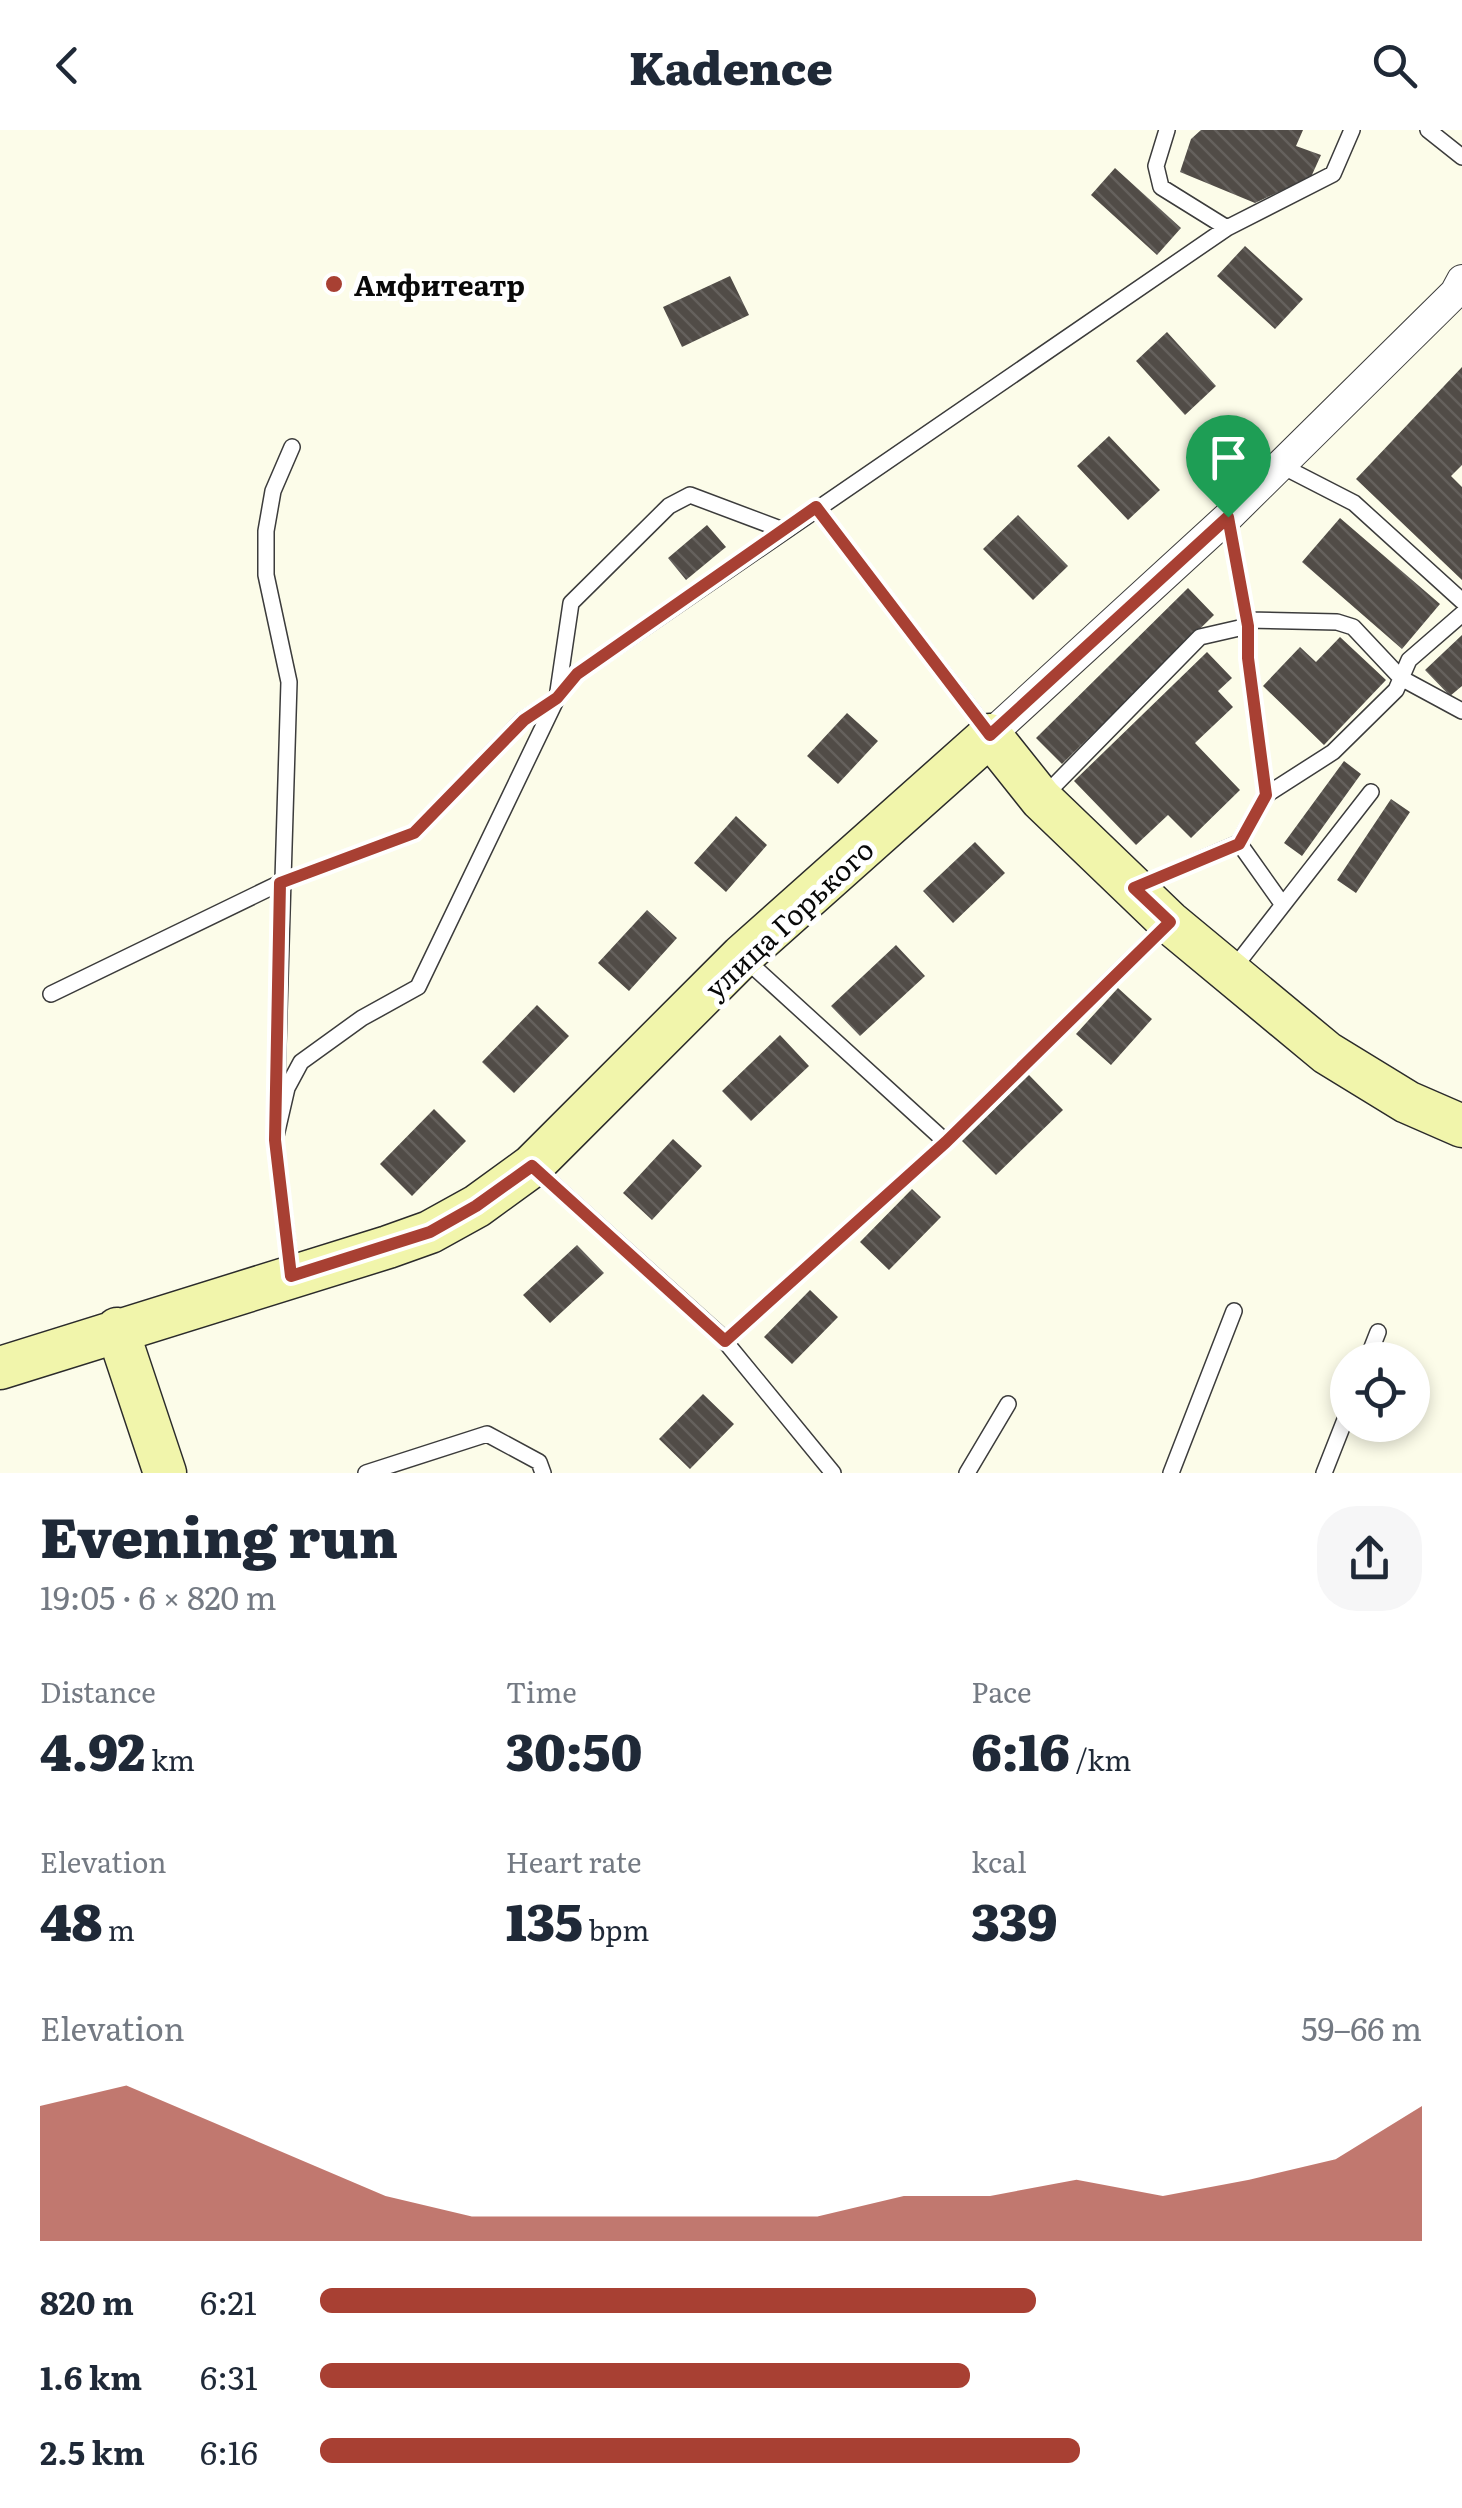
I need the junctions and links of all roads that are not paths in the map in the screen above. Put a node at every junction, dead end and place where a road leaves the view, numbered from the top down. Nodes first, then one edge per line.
1 (1167, 130) edge
2 (1428, 130) edge
3 (1346, 134) edge
4 (1462, 157) edge
5 (1227, 228) junction
6 (1460, 288) edge
7 (292, 446) dead end
8 (1280, 464) junction
9 (816, 507) junction
10 (1228, 517) junction
11 (783, 530) junction
12 (1462, 601) edge
13 (1462, 614) edge
14 (1247, 623) junction
15 (1401, 678) junction
16 (557, 698) junction
17 (1462, 711) edge
18 (990, 735) junction
19 (1371, 792) dead end
20 (1266, 795) junction
21 (1041, 799) junction
22 (1239, 844) junction
23 (280, 883) junction
24 (1134, 888) junction
25 (1283, 905) junction
26 (1170, 922) junction
27 (742, 956) junction
28 (1230, 972) junction
29 (51, 994) dead end
30 (1462, 1126) edge
31 (275, 1140) junction
32 (946, 1142) junction
33 (532, 1166) junction
34 (291, 1276) junction
35 (1234, 1311) dead end
36 (116, 1329) junction
37 (1378, 1332) dead end
38 (725, 1341) junction
39 (1374, 1342) edge
40 (0, 1368) edge
41 (1008, 1404) dead end
42 (1336, 1442) edge
43 (165, 1473) edge
44 (366, 1473) edge
45 (543, 1473) edge
46 (833, 1473) edge
47 (966, 1473) edge
48 (1172, 1473) edge
49 (1324, 1473) edge

1 - 5 lane
2 - 4 lane
3 - 5 lane
5 - 9 lane
6 - 8 street, улица Горького
7 - 23 lane
8 - 10 street, улица Горького
8 - 12 lane
9 - 11 lane
9 - 18 lane
10 - 14 lane
10 - 18 street, улица Горького
11 - 16 lane
11 - 16 lane
13 - 15 lane
14 - 15 lane
14 - 20 lane
14 - 21 lane
15 - 17 lane
15 - 20 lane
16 - 23 lane
16 - 31 lane
18 - 21 street
18 - 27 street, улица Горького
19 - 25 lane
20 - 22 lane
21 - 24 street
22 - 24 lane
22 - 25 lane
23 - 29 lane
23 - 31 lane
24 - 26 street
25 - 28 lane
26 - 28 street
26 - 32 lane
27 - 32 lane
27 - 33 street, улица Горького
28 - 30 street
31 - 34 lane
32 - 38 lane
33 - 34 street, улица Горького
33 - 38 lane
34 - 36 street, улица Горького
35 - 48 lane
36 - 40 street, улица Горького
36 - 43 street
37 - 39 lane
38 - 46 lane
41 - 47 lane
42 - 49 lane
44 - 45 lane

